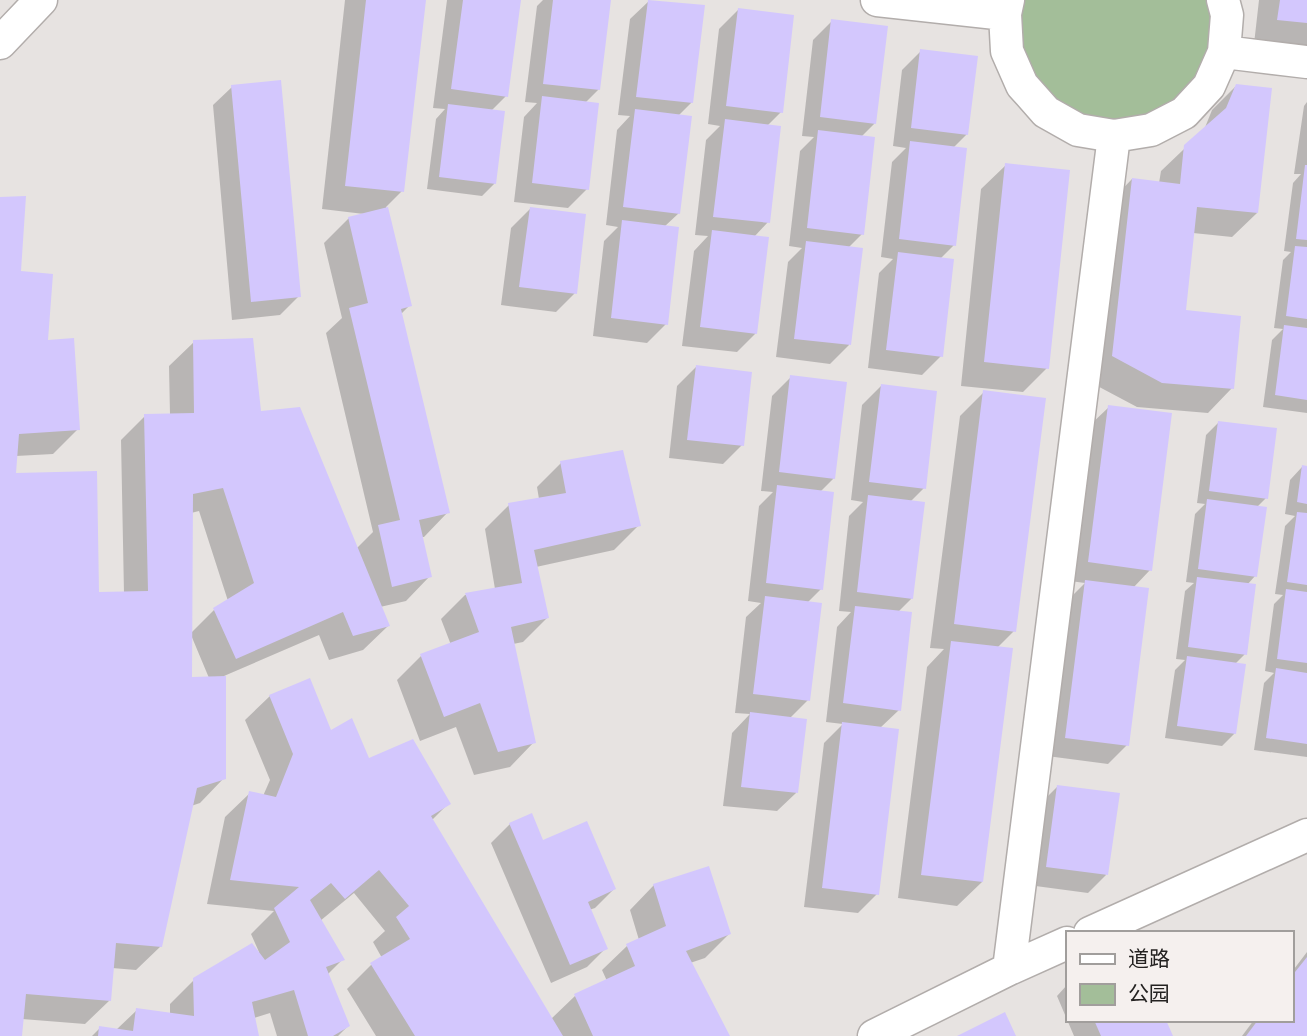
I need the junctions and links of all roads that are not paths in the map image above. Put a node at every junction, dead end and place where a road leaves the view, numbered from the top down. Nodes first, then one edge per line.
1 (41, 0) edge
2 (877, 0) edge
3 (1223, 0) edge
4 (1007, 7) edge
5 (0, 43) edge
6 (1224, 52) junction
7 (1307, 62) edge
8 (1115, 136) junction
9 (1307, 835) edge
10 (1094, 931) edge
11 (1066, 943) edge
12 (1009, 969) junction
13 (874, 1036) edge

1 - 5 street
2 - 4 street
3 - 6 street
4 - 8 street
6 - 7 street
6 - 8 street
8 - 12 street
9 - 10 street
11 - 12 street
12 - 13 street

